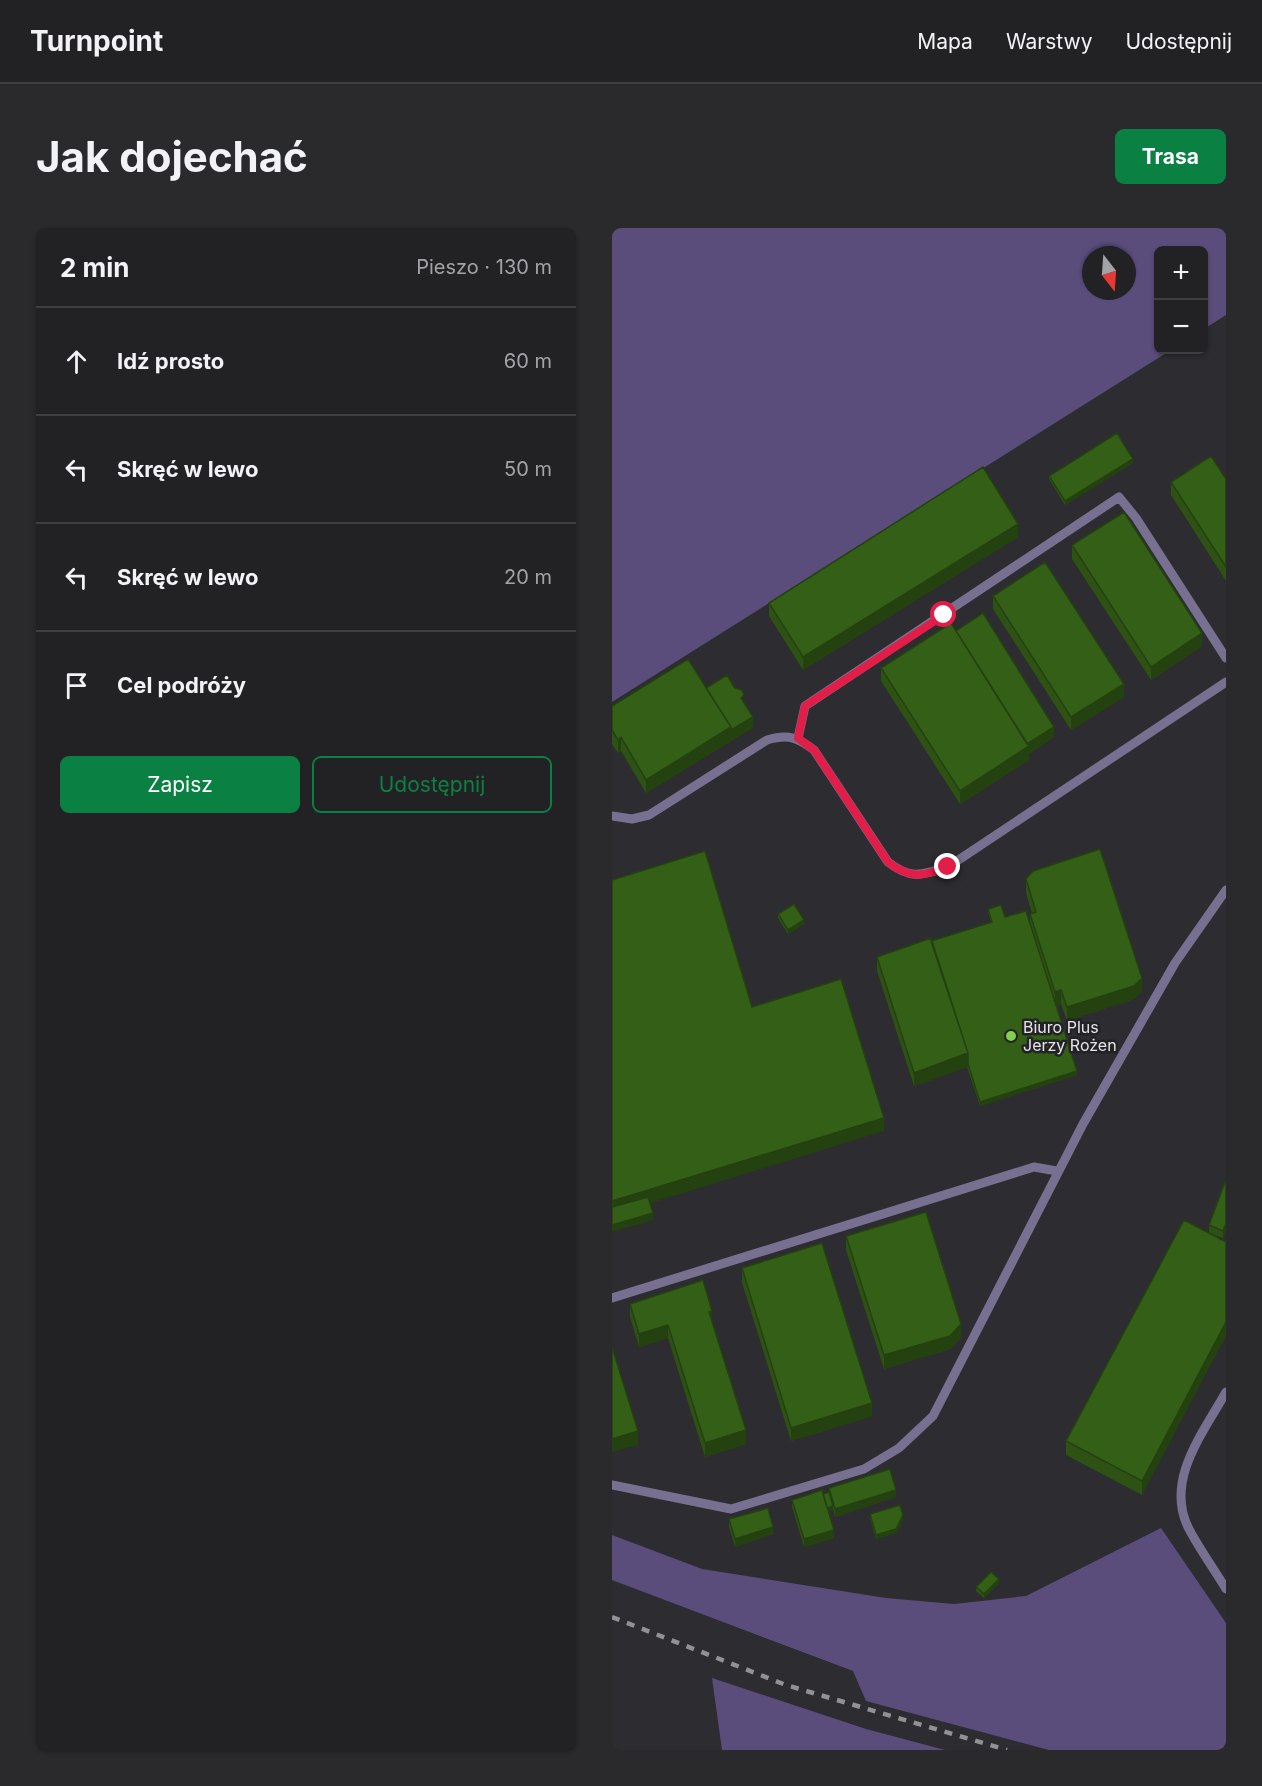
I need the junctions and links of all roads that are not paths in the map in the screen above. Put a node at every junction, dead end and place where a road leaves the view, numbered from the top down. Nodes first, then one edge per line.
1 (1226, 658) edge
2 (1226, 682) edge
3 (798, 738) junction
4 (612, 816) edge
5 (1226, 890) edge
6 (1058, 1171) junction
7 (612, 1298) edge
8 (1226, 1392) edge
9 (612, 1485) edge
10 (1226, 1589) edge

1 - 3 lane
2 - 3 lane
3 - 4 lane
5 - 6 lane
6 - 7 lane
6 - 9 lane
8 - 10 lane

